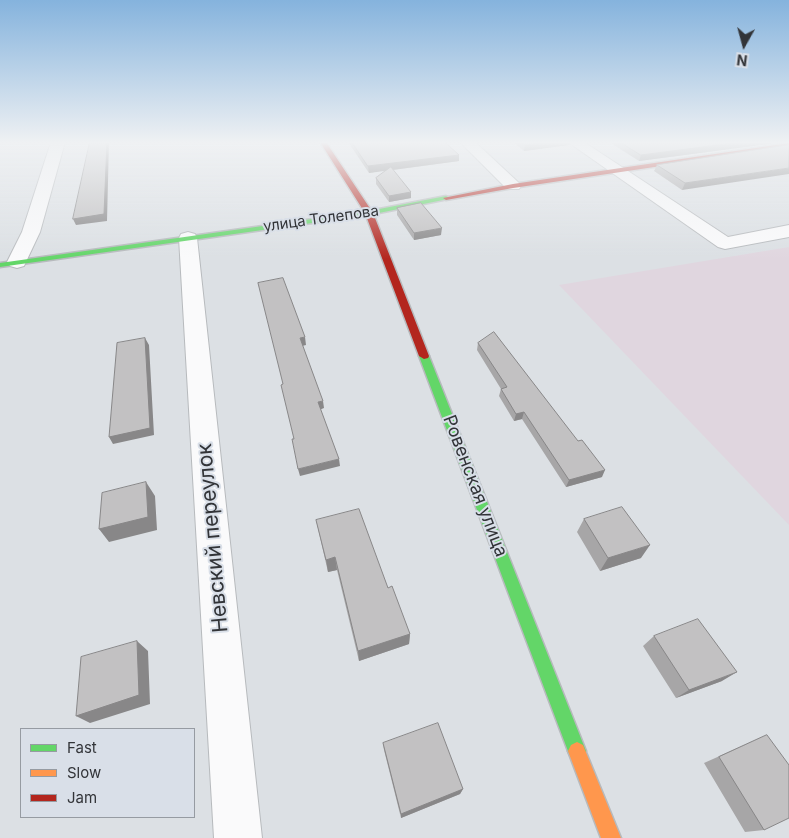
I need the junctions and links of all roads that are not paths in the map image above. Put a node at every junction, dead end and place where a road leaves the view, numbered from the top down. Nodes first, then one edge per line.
1 (46, 181) edge
2 (348, 181) edge
3 (508, 181) edge
4 (550, 181) edge
5 (633, 181) edge
6 (513, 186) junction
7 (369, 213) junction
8 (789, 231) edge
9 (188, 238) junction
10 (8, 263) edge
11 (238, 838) edge
12 (611, 838) edge

1 - 10 street
2 - 7 street, Ровенская улица
3 - 6 street
4 - 6 street, улица Толепова
5 - 8 street
6 - 7 street, улица Толепова
7 - 9 street, улица Толепова
7 - 12 street, Ровенская улица
9 - 10 street, улица Толепова
9 - 11 street, Невский переулок

